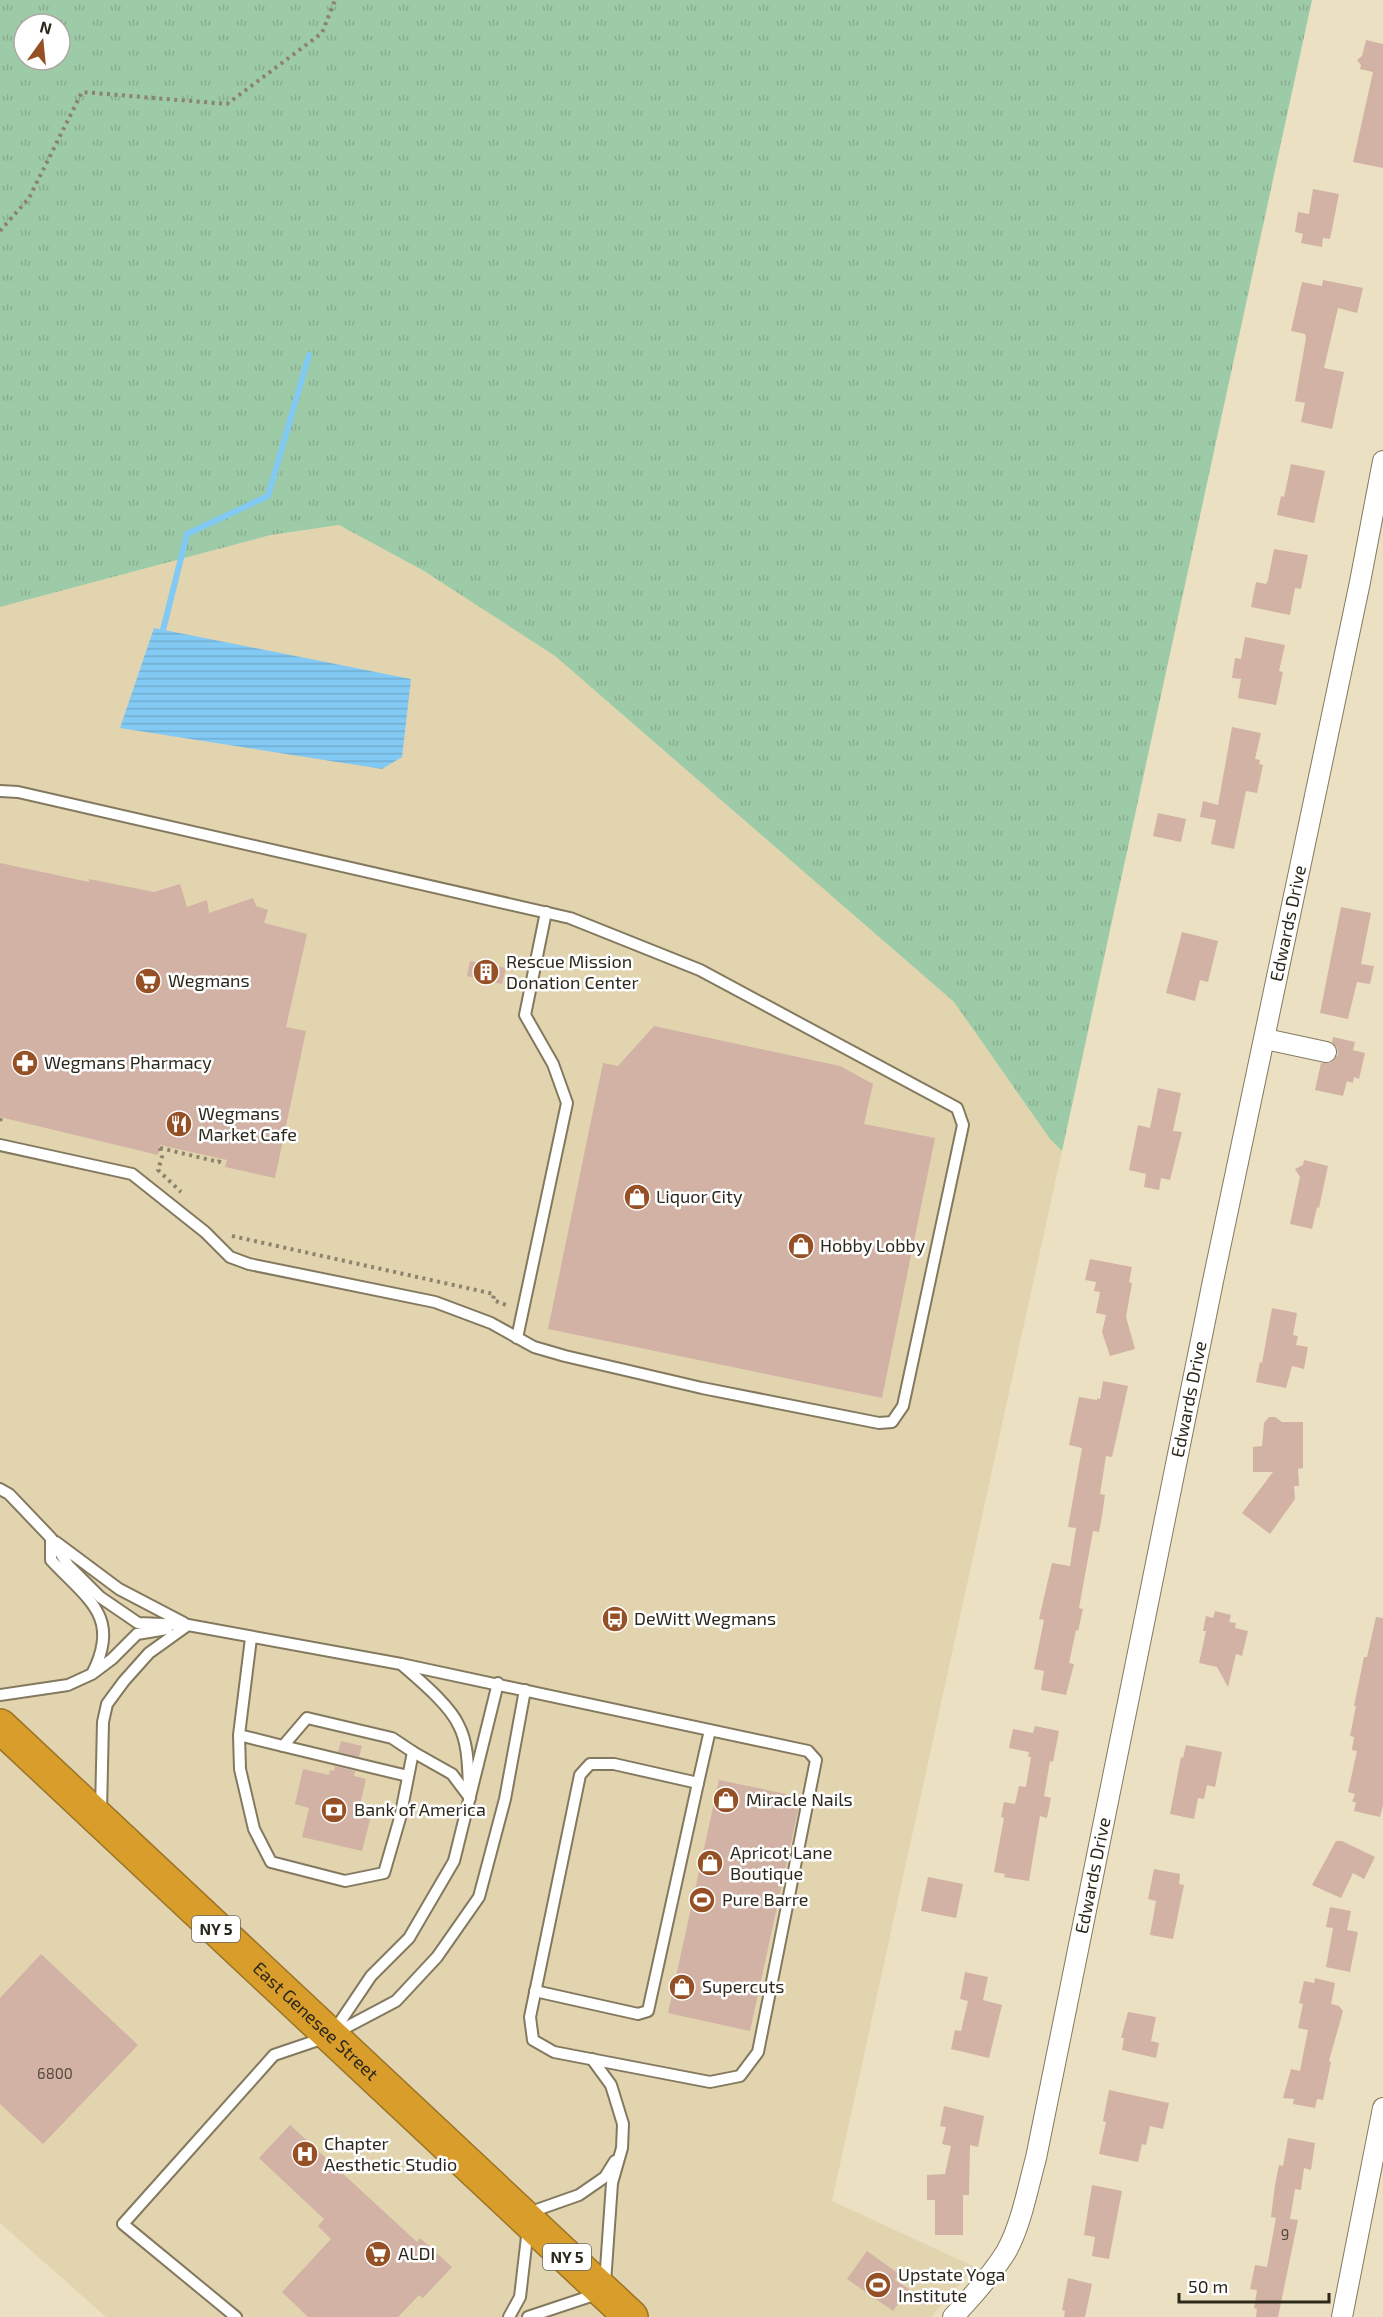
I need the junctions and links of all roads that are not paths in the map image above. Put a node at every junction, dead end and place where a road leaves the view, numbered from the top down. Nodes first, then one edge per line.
1 (1383, 461) edge
2 (0, 791) edge
3 (546, 912) junction
4 (1265, 1039) junction
5 (1326, 1052) dead end
6 (0, 1145) edge
7 (518, 1338) junction
8 (0, 1489) edge
9 (51, 1538) junction
10 (188, 1625) junction
11 (251, 1638) junction
12 (401, 1664) junction
13 (92, 1674) junction
14 (498, 1683) junction
15 (525, 1689) junction
16 (0, 1695) edge
17 (0, 1726) edge
18 (710, 1730) junction
19 (239, 1735) junction
20 (283, 1746) junction
21 (413, 1752) junction
22 (408, 1776) junction
23 (698, 1783) junction
24 (470, 1798) junction
25 (101, 1821) junction
26 (535, 1991) junction
27 (330, 2036) junction
28 (592, 2059) junction
29 (1383, 2108) edge
30 (622, 2148) junction
31 (526, 2219) junction
32 (604, 2292) junction
33 (236, 2317) edge
34 (508, 2317) edge
35 (528, 2317) edge
36 (631, 2317) edge
37 (953, 2317) edge
38 (1342, 2317) edge

1 - 4 street, Edwards Drive
2 - 3 lane
3 - 7 lane
3 - 7 lane
4 - 5 street
4 - 37 street, Edwards Drive
6 - 7 lane
8 - 9 lane
9 - 10 lane
9 - 10 lane
9 - 13 lane
10 - 11 lane
10 - 13 lane
10 - 25 lane
11 - 12 lane
11 - 19 lane
12 - 14 lane
12 - 24 lane
13 - 16 lane
14 - 15 lane
14 - 24 lane
15 - 18 lane
15 - 27 lane
17 - 25 highway, East Genesee Street / NY 5
18 - 23 lane
18 - 28 lane
19 - 20 lane
19 - 22 lane
20 - 21 lane
20 - 22 lane
21 - 22 lane
21 - 24 lane
23 - 26 lane
23 - 26 lane
24 - 27 lane
25 - 27 highway, East Genesee Street / NY 5
26 - 28 lane
27 - 31 highway, East Genesee Street / NY 5
27 - 33 lane
28 - 30 lane
29 - 38 street
30 - 31 lane
30 - 32 lane
31 - 32 highway, East Genesee Street / NY 5
31 - 34 lane
32 - 35 lane
32 - 36 highway, East Genesee Street / NY 5

